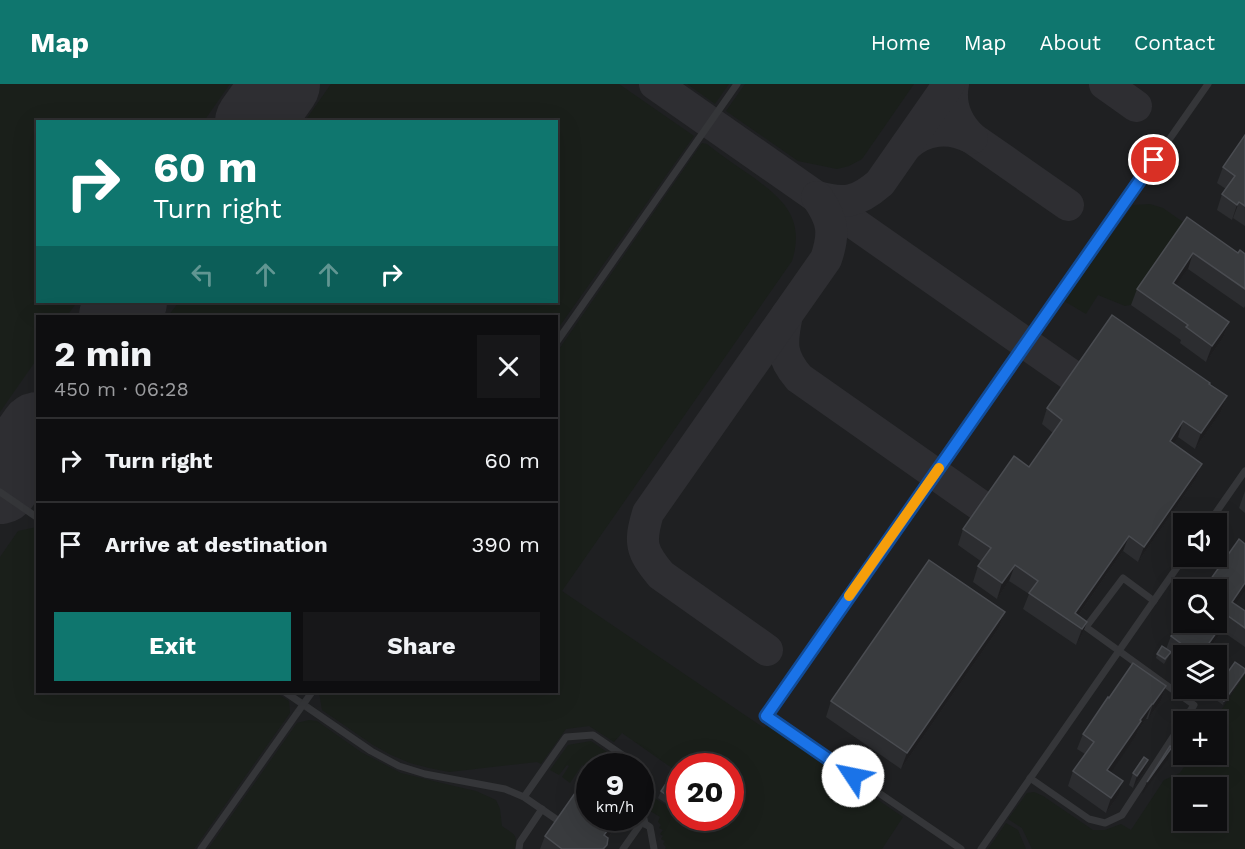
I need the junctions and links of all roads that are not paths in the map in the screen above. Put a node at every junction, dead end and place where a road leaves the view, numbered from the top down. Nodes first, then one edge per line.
1 (737, 84) edge
2 (1208, 84) edge
3 (558, 340) edge
4 (1245, 471) edge
5 (0, 492) edge
6 (1216, 513) edge
7 (36, 517) edge
8 (1177, 567) edge
9 (1154, 601) junction
10 (1119, 652) junction
11 (286, 693) edge
12 (311, 693) edge
13 (303, 704) junction
14 (618, 753) edge
15 (1030, 778) junction
16 (525, 797) junction
17 (542, 809) junction
18 (556, 819) edge
19 (636, 831) edge
20 (651, 831) edge
21 (201, 849) edge
22 (519, 849) edge
23 (623, 849) edge
24 (654, 849) edge
25 (961, 849) edge
26 (981, 849) edge

1 - 3 lane
2 - 25 lane
4 - 6 lane
5 - 7 lane
8 - 9 lane
9 - 10 lane
9 - 10 lane
10 - 15 lane
10 - 15 lane
11 - 13 lane
12 - 13 lane
13 - 16 lane
13 - 21 lane
14 - 16 lane
15 - 26 lane
16 - 17 lane
17 - 18 lane
17 - 22 lane
19 - 23 lane
20 - 24 lane

